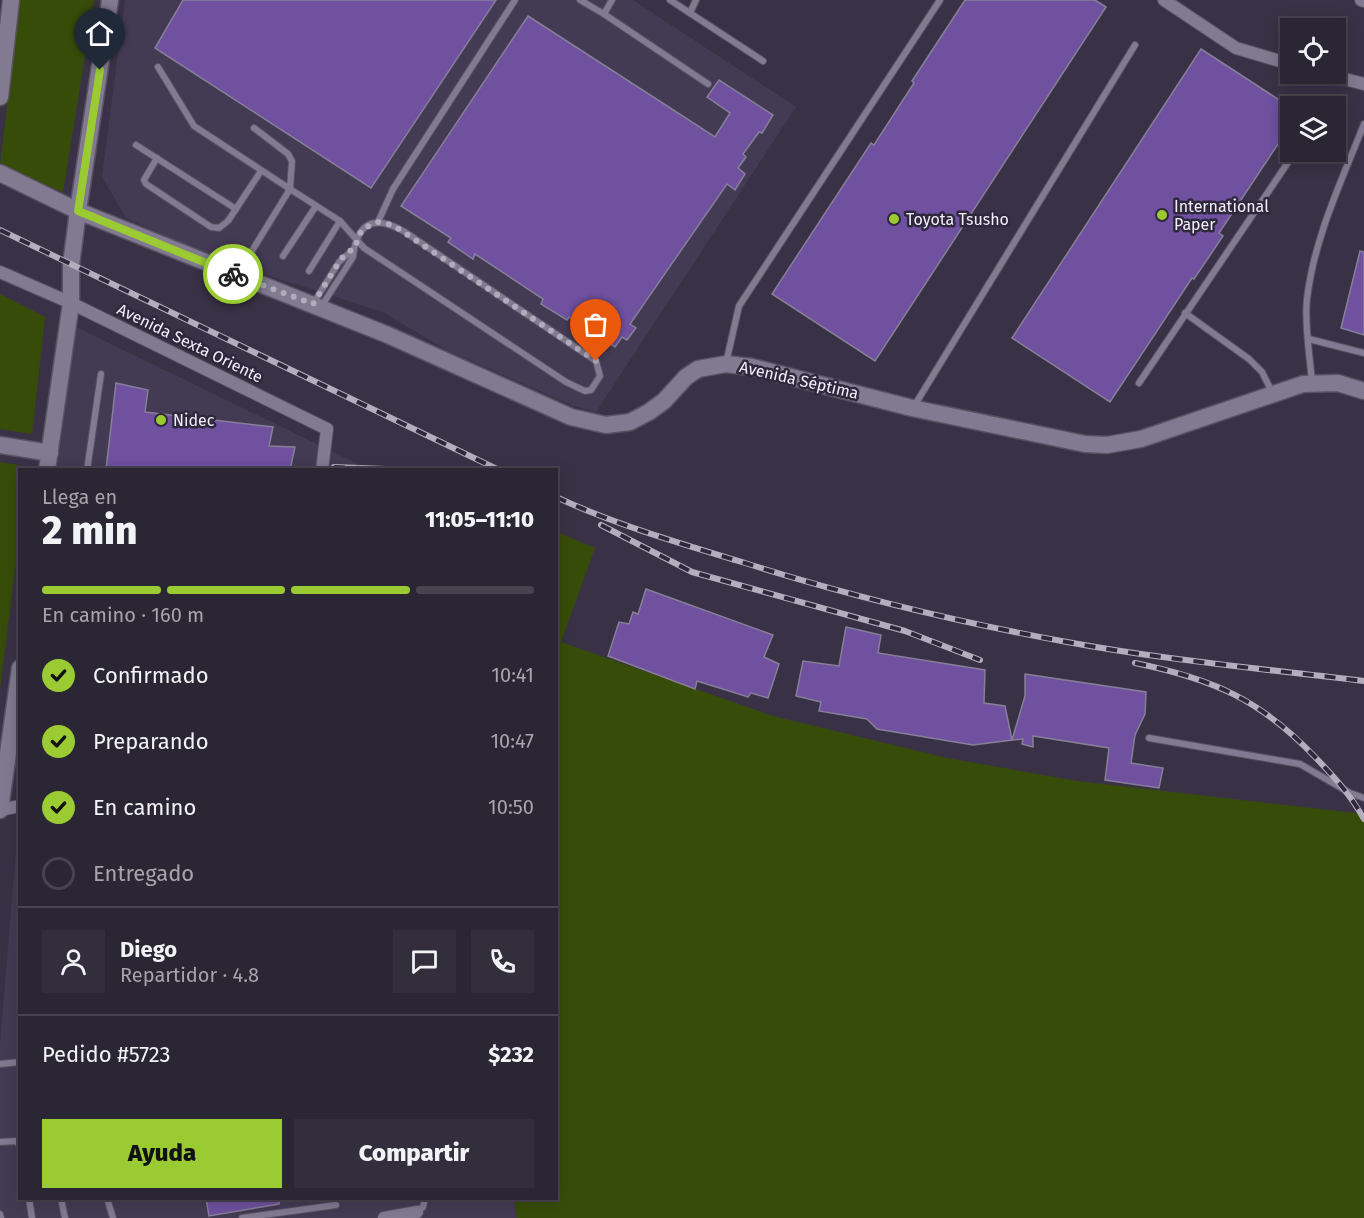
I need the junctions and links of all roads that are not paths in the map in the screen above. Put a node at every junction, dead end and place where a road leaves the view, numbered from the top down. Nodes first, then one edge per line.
1 (11, 0) edge
2 (110, 0) edge
3 (515, 0) edge
4 (580, 0) edge
5 (612, 0) edge
6 (670, 0) edge
7 (696, 0) edge
8 (940, 0) edge
9 (1170, 2) edge
10 (690, 13) junction
11 (604, 14) junction
12 (1136, 45) dead end
13 (764, 61) dead end
14 (1280, 61) edge
15 (158, 67) dead end
16 (1346, 77) edge
17 (1363, 80) edge
18 (708, 84) dead end
19 (0, 97) edge
20 (1364, 124) edge
21 (254, 128) dead end
22 (136, 145) dead end
23 (157, 158) junction
24 (1288, 162) edge
25 (261, 171) junction
26 (0, 173) edge
27 (290, 189) junction
28 (316, 206) junction
29 (236, 209) junction
30 (78, 211) junction
31 (340, 221) junction
32 (378, 222) junction
33 (356, 240) junction
34 (284, 256) dead end
35 (309, 271) dead end
36 (0, 272) edge
37 (237, 275) junction
38 (71, 303) junction
39 (317, 306) junction
40 (1185, 313) junction
41 (1309, 339) junction
42 (1364, 353) edge
43 (726, 364) junction
44 (100, 374) dead end
45 (1312, 382) junction
46 (1139, 383) dead end
47 (1364, 391) edge
48 (1273, 394) junction
49 (912, 408) junction
50 (0, 445) edge
51 (48, 461) edge
52 (87, 468) edge
53 (322, 468) edge
54 (18, 682) edge
55 (1149, 738) dead end
56 (1364, 798) edge
57 (18, 806) edge
58 (0, 810) edge
59 (18, 1062) edge
60 (0, 1064) edge
61 (0, 1142) edge
62 (18, 1144) edge
63 (29, 1200) edge
64 (61, 1200) edge
65 (108, 1200) edge
66 (425, 1200) edge
67 (336, 1205) dead end
68 (417, 1212) joint
69 (32, 1218) edge
70 (64, 1218) edge
71 (113, 1218) edge
72 (242, 1218) edge
73 (384, 1218) edge

1 - 19 street
2 - 30 street
3 - 32 lane
4 - 11 lane
5 - 11 lane
6 - 10 lane
7 - 10 lane
8 - 43 lane
9 - 14 street
10 - 13 lane
11 - 18 lane
12 - 49 lane
15 - 25 lane
16 - 17 street
20 - 41 lane
21 - 27 lane
22 - 23 lane
23 - 29 lane
23 - 29 lane
24 - 40 lane
25 - 27 lane
25 - 29 lane
26 - 30 street, Avenida Séptima
27 - 28 lane
27 - 37 lane
28 - 31 lane
28 - 34 lane
30 - 37 street, Avenida Séptima
30 - 38 street
31 - 33 lane
31 - 35 lane
32 - 33 lane
32 - 33 lane
33 - 39 lane
36 - 38 street, Avenida Sexta Oriente
37 - 39 street, Avenida Séptima
38 - 51 street
38 - 53 street, Avenida Sexta Oriente
39 - 43 street, Avenida Séptima
40 - 46 lane
40 - 48 lane
41 - 42 lane
41 - 45 lane
43 - 49 street, Avenida Séptima
44 - 52 lane
45 - 47 street, Avenida Séptima
45 - 48 street, Avenida Séptima
48 - 49 street, Avenida Séptima
50 - 51 street
54 - 58 street
55 - 56 lane
57 - 58 street
59 - 60 lane
61 - 62 lane
63 - 69 lane
64 - 70 lane
65 - 71 lane
66 - 68 lane
67 - 72 lane
68 - 73 street

